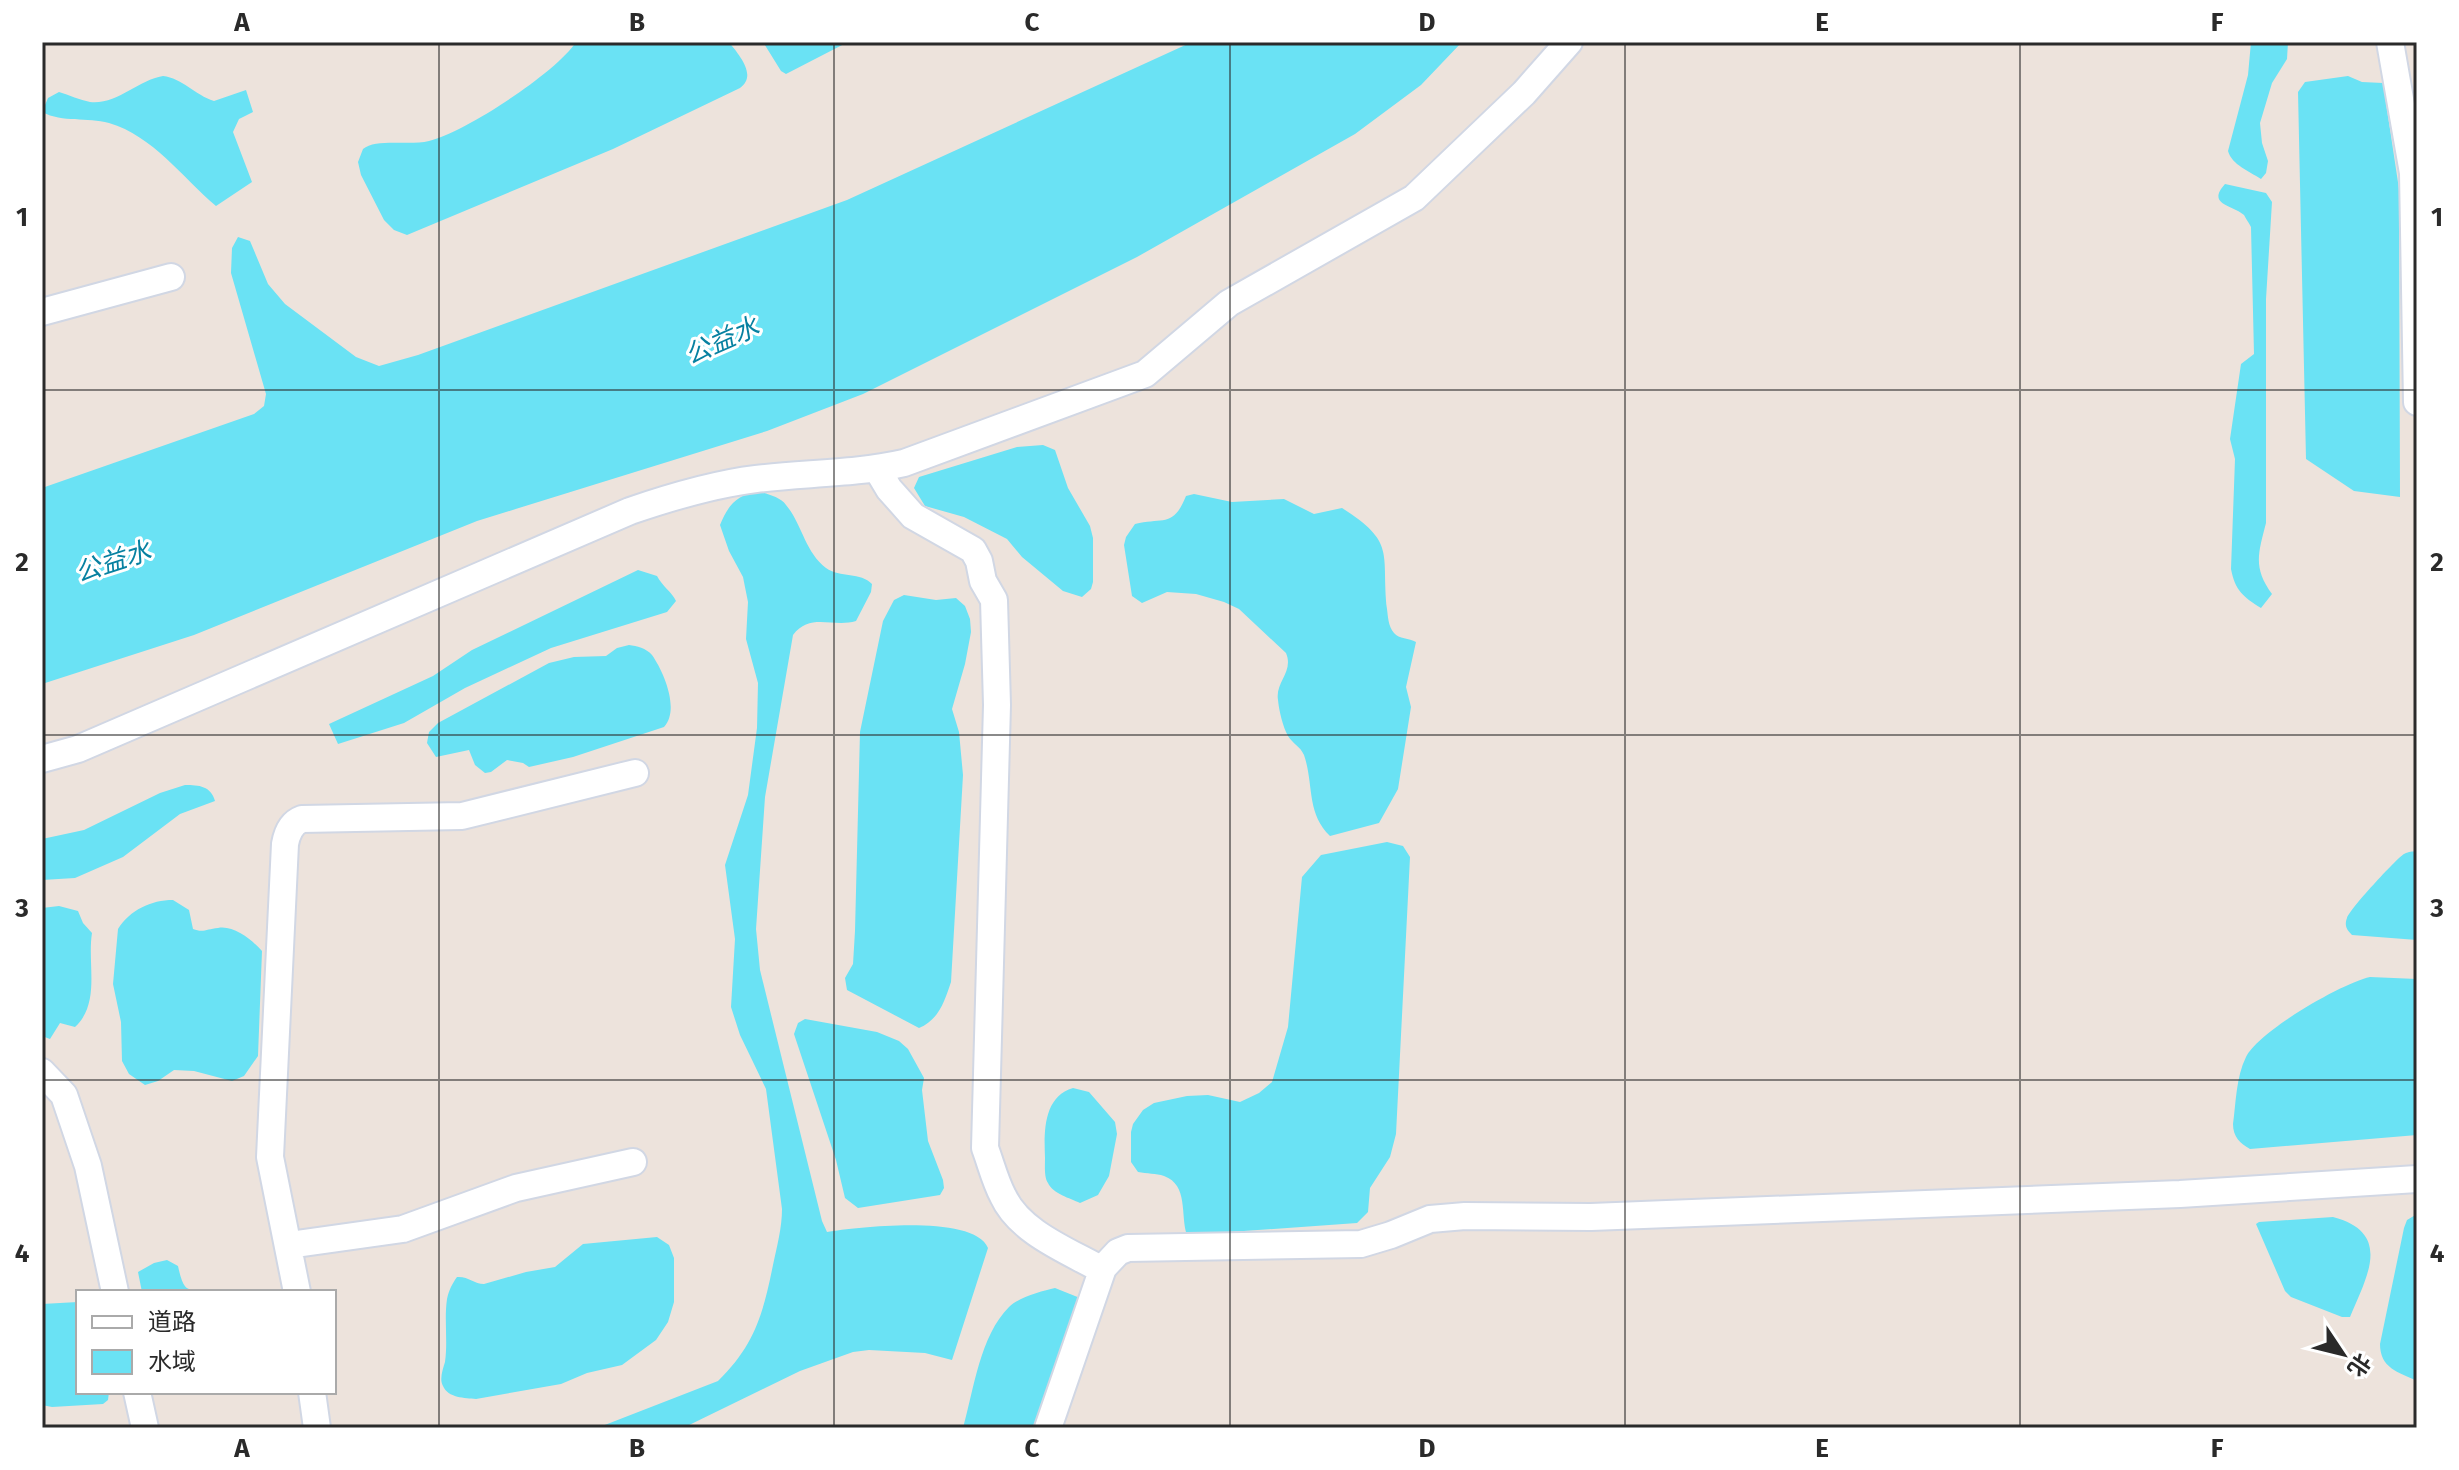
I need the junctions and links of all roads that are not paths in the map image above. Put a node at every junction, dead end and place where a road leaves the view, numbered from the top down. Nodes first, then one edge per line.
1 (1569, 42) edge
2 (2390, 42) edge
3 (171, 277) dead end
4 (42, 312) edge
5 (2417, 402) edge
6 (877, 469) junction
7 (42, 759) edge
8 (635, 773) dead end
9 (42, 1072) edge
10 (633, 1162) dead end
11 (2417, 1179) edge
12 (289, 1245) junction
13 (1102, 1270) junction
14 (115, 1290) edge
15 (297, 1290) edge
16 (137, 1394) edge
17 (312, 1394) edge
18 (145, 1428) edge
19 (317, 1428) edge
20 (1048, 1428) edge

1 - 6 street
2 - 5 street
3 - 4 street
6 - 7 street
6 - 13 street
8 - 12 street
9 - 14 street
10 - 12 street
11 - 13 street
12 - 15 street
13 - 20 street
16 - 18 street
17 - 19 street

